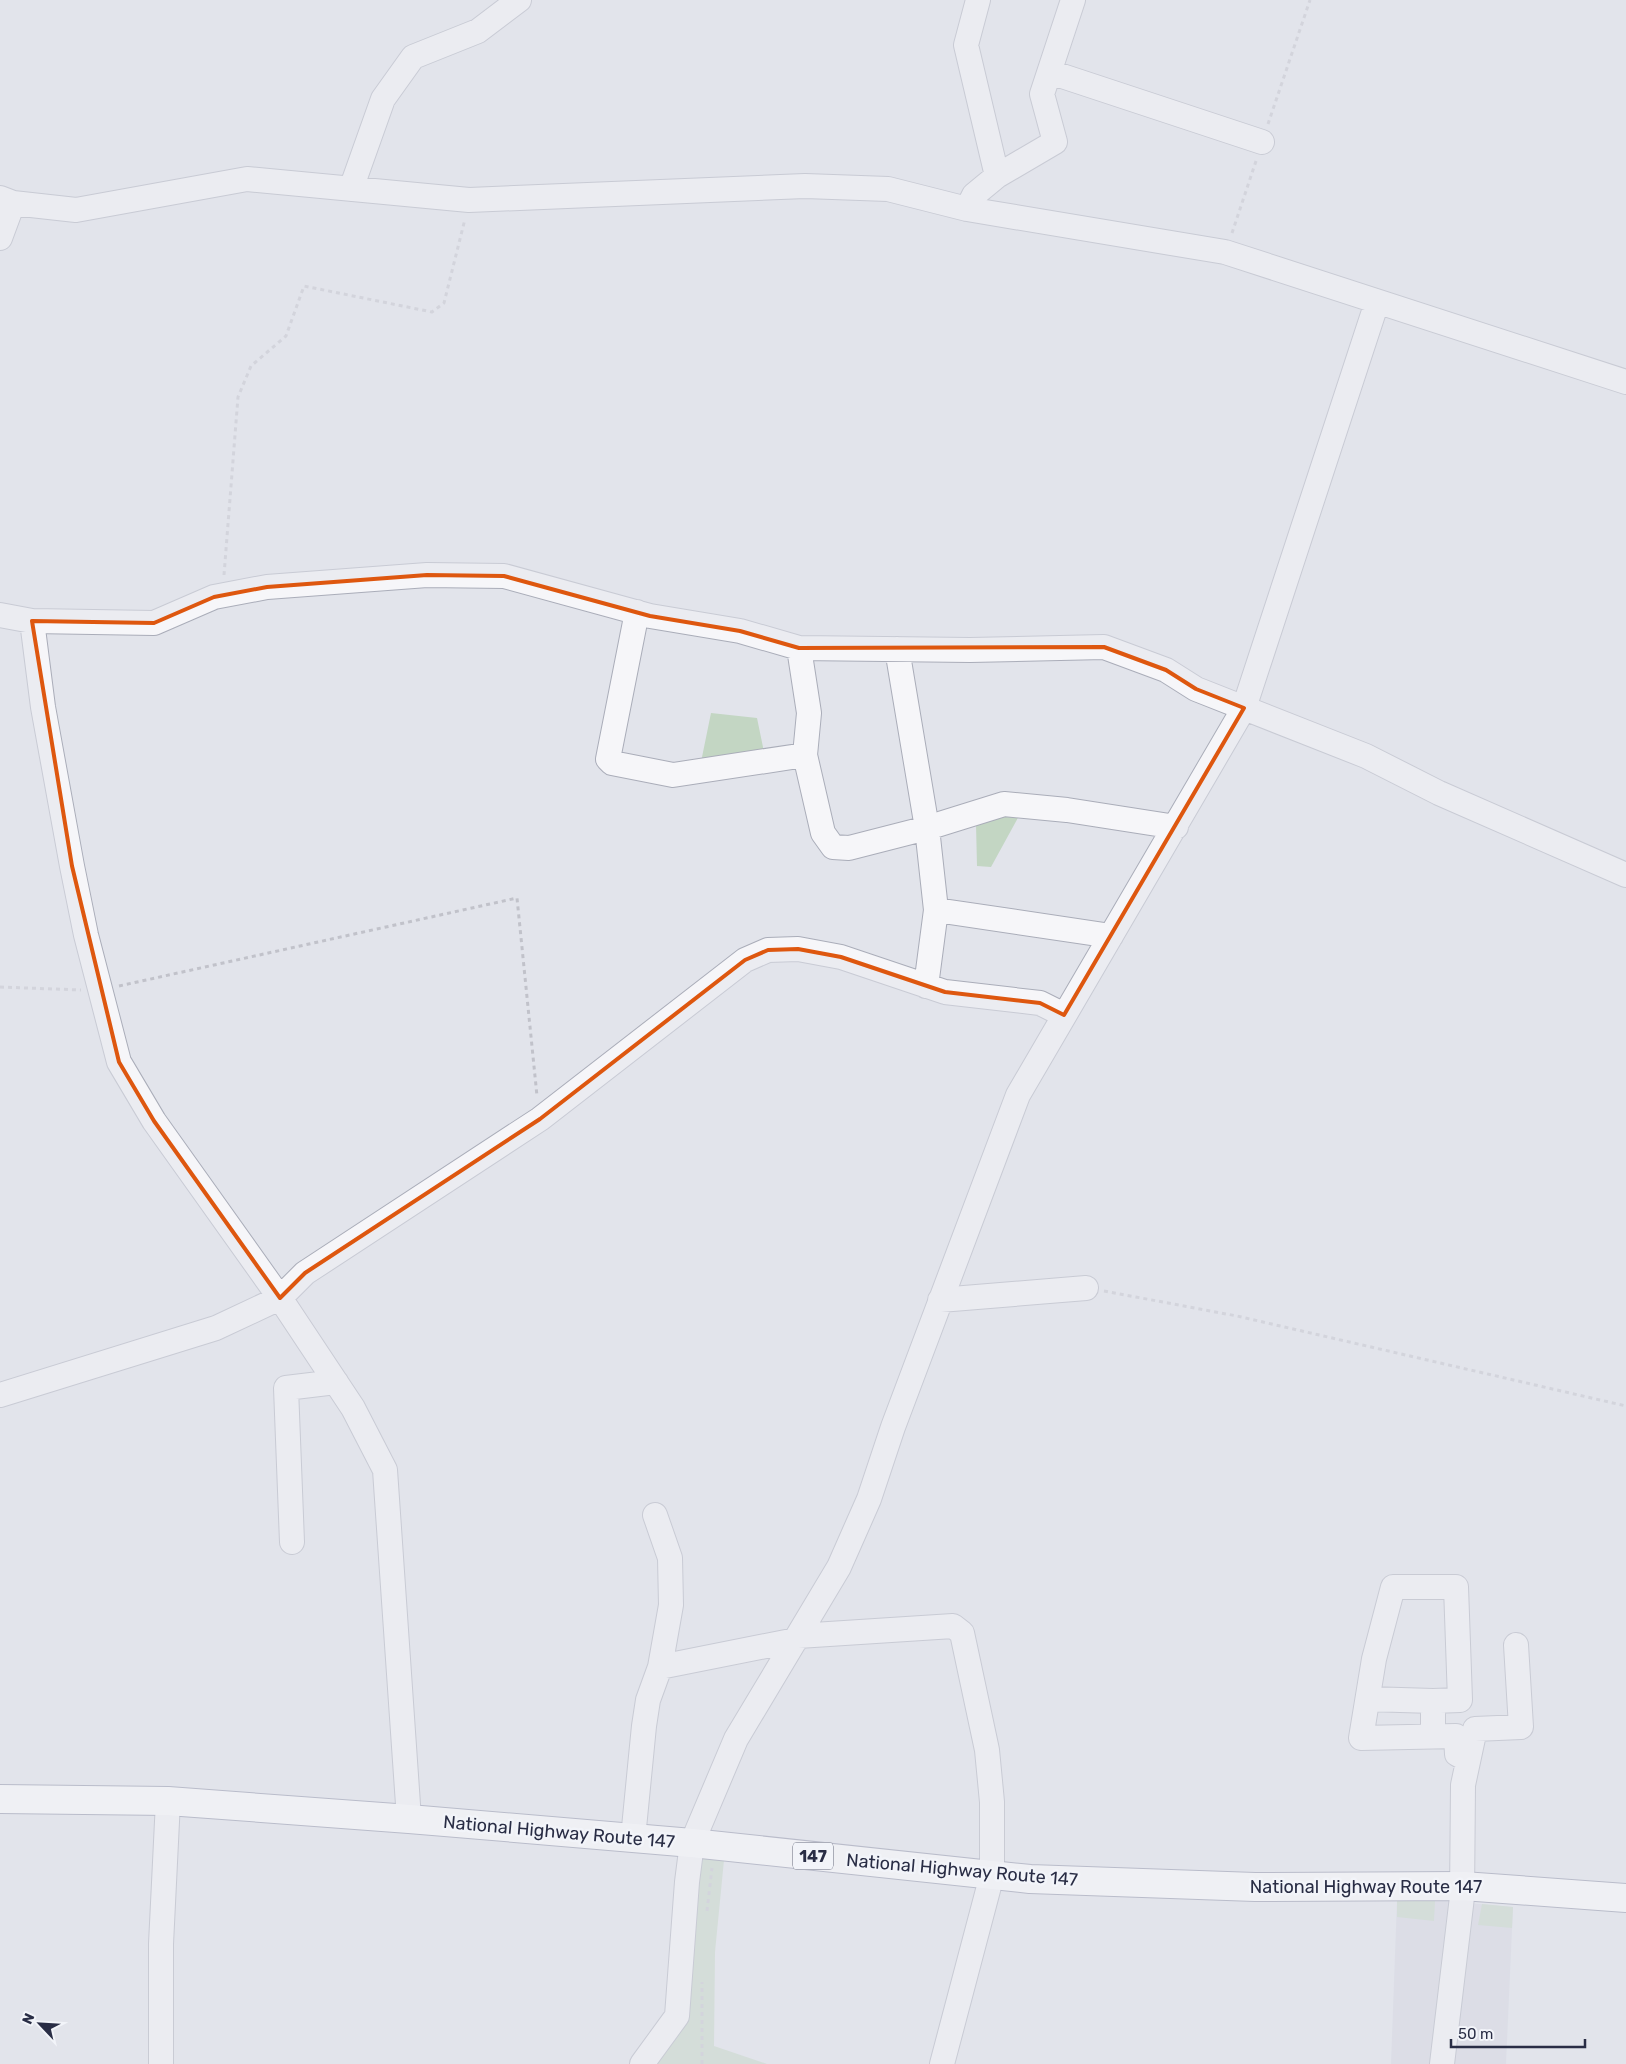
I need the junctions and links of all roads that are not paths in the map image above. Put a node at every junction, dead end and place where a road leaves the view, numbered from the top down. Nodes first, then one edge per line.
1 (519, 0) edge
2 (978, 0) edge
3 (1073, 0) edge
4 (1050, 72) junction
5 (1262, 142) dead end
6 (997, 176) junction
7 (350, 189) junction
8 (6, 201) edge
9 (968, 209) junction
10 (0, 238) edge
11 (1377, 302) junction
12 (1626, 382) edge
13 (637, 612) junction
14 (0, 615) edge
15 (32, 622) junction
16 (799, 648) junction
17 (897, 649) junction
18 (1244, 708) junction
19 (805, 755) junction
20 (1176, 827) junction
21 (927, 828) junction
22 (1626, 875) edge
23 (936, 910) junction
24 (1111, 936) junction
25 (926, 986) junction
26 (1064, 1015) junction
27 (1086, 1288) road end
28 (280, 1298) junction
29 (940, 1300) junction
30 (336, 1382) junction
31 (0, 1394) edge
32 (655, 1515) dead end
33 (292, 1542) dead end
34 (797, 1638) junction
35 (1515, 1645) dead end
36 (660, 1667) junction
37 (1368, 1699) junction
38 (1433, 1701) junction
39 (1433, 1736) junction
40 (1468, 1760) junction
41 (0, 1799) edge
42 (168, 1801) junction
43 (410, 1819) junction
44 (633, 1838) junction
45 (692, 1843) junction
46 (992, 1875) junction
47 (1463, 1886) junction
48 (1626, 1898) edge
49 (160, 2064) edge
50 (642, 2064) edge
51 (942, 2064) edge
52 (1442, 2064) edge

1 - 7 street
2 - 6 street
3 - 4 street
4 - 5 street
4 - 6 street
6 - 9 street
7 - 8 street
7 - 9 street
8 - 10 street
9 - 11 street
11 - 12 street
11 - 18 street
13 - 15 street
13 - 16 street
13 - 19 street
14 - 15 street
15 - 28 street
16 - 17 street
16 - 19 street
17 - 18 street
17 - 21 street
18 - 20 street
18 - 22 street
19 - 21 street
20 - 21 street
20 - 24 street
21 - 23 street
23 - 24 street
23 - 25 street
24 - 26 street
25 - 26 street
25 - 28 street
26 - 29 street
27 - 29 street
28 - 30 street
28 - 31 street
29 - 34 street
30 - 33 street
30 - 43 street
32 - 36 street
34 - 36 street
34 - 45 street
34 - 46 street
35 - 40 street
36 - 44 street
37 - 38 street
37 - 38 street
37 - 39 street
38 - 39 street
39 - 40 street
40 - 47 street
41 - 42 highway, National Highway Route 147 / 147
42 - 43 highway, National Highway Route 147 / 147
42 - 49 street
43 - 44 highway, National Highway Route 147 / 147
44 - 45 highway, National Highway Route 147 / 147
45 - 46 highway, National Highway Route 147 / 147
45 - 50 street
46 - 47 highway, National Highway Route 147 / 147
46 - 51 street
47 - 48 highway, National Highway Route 147 / 147
47 - 52 street

